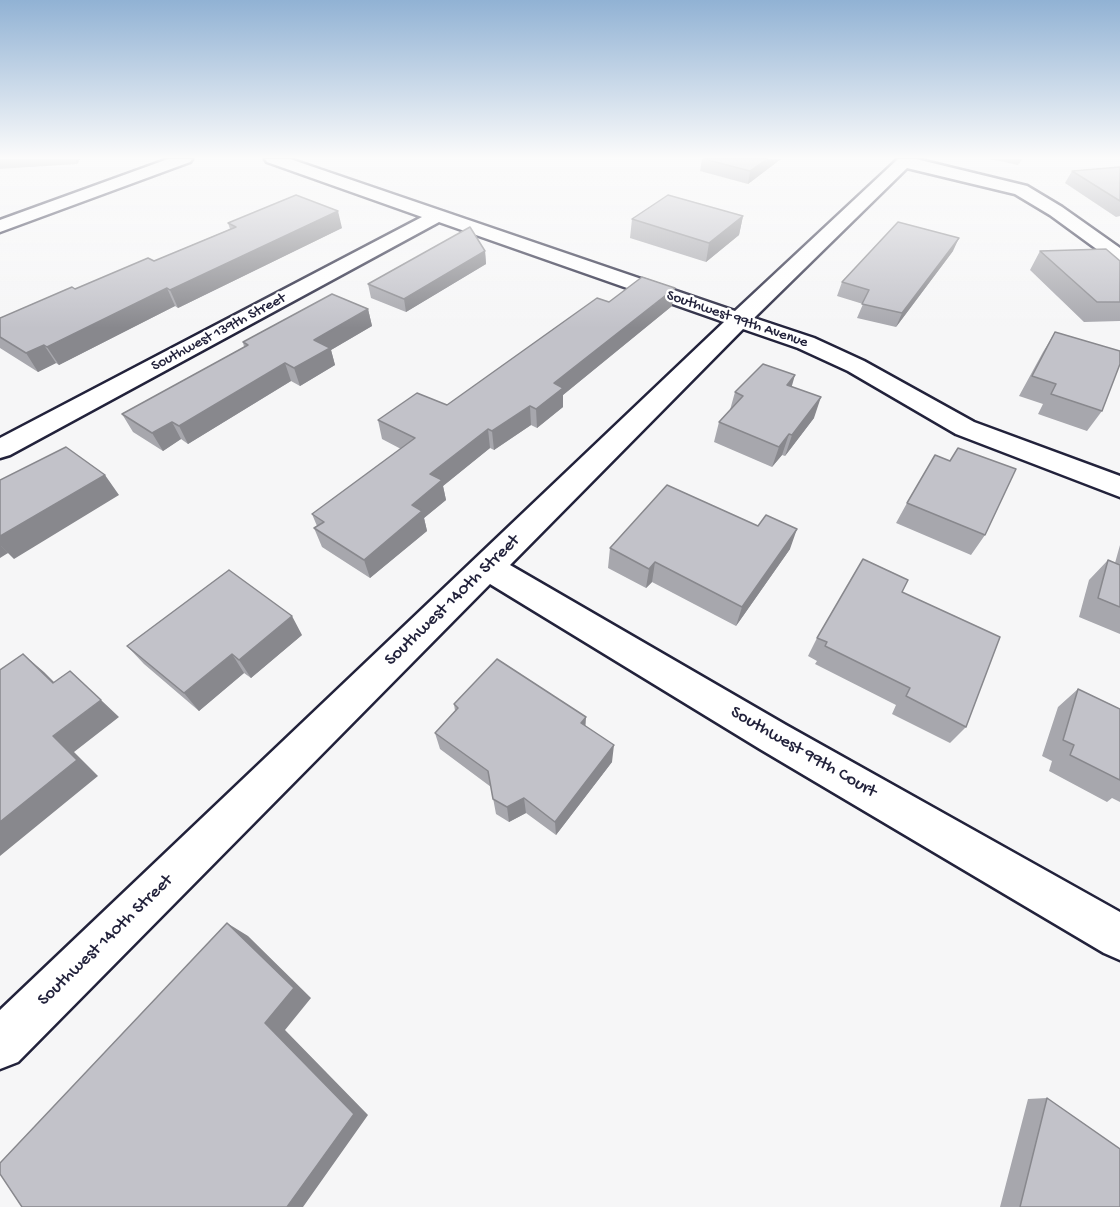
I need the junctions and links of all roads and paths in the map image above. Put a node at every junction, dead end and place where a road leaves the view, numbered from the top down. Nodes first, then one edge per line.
1 (29, 215) edge
2 (849, 215) edge
3 (1062, 215) edge
4 (437, 216) joint
5 (0, 226) edge
6 (1120, 257) edge
7 (739, 320) junction
8 (0, 448) edge
9 (1120, 487) edge
10 (488, 567) junction
11 (1120, 937) edge
12 (0, 1044) edge

1 - 5 street
2 - 7 street, Southwest 140th Street
3 - 6 street
4 - 7 street, Southwest 99th Avenue
4 - 8 street, Southwest 139th Street
7 - 9 street, Southwest 99th Avenue
7 - 10 street, Southwest 140th Street
10 - 11 street, Southwest 99th Court
10 - 12 street, Southwest 140th Street

